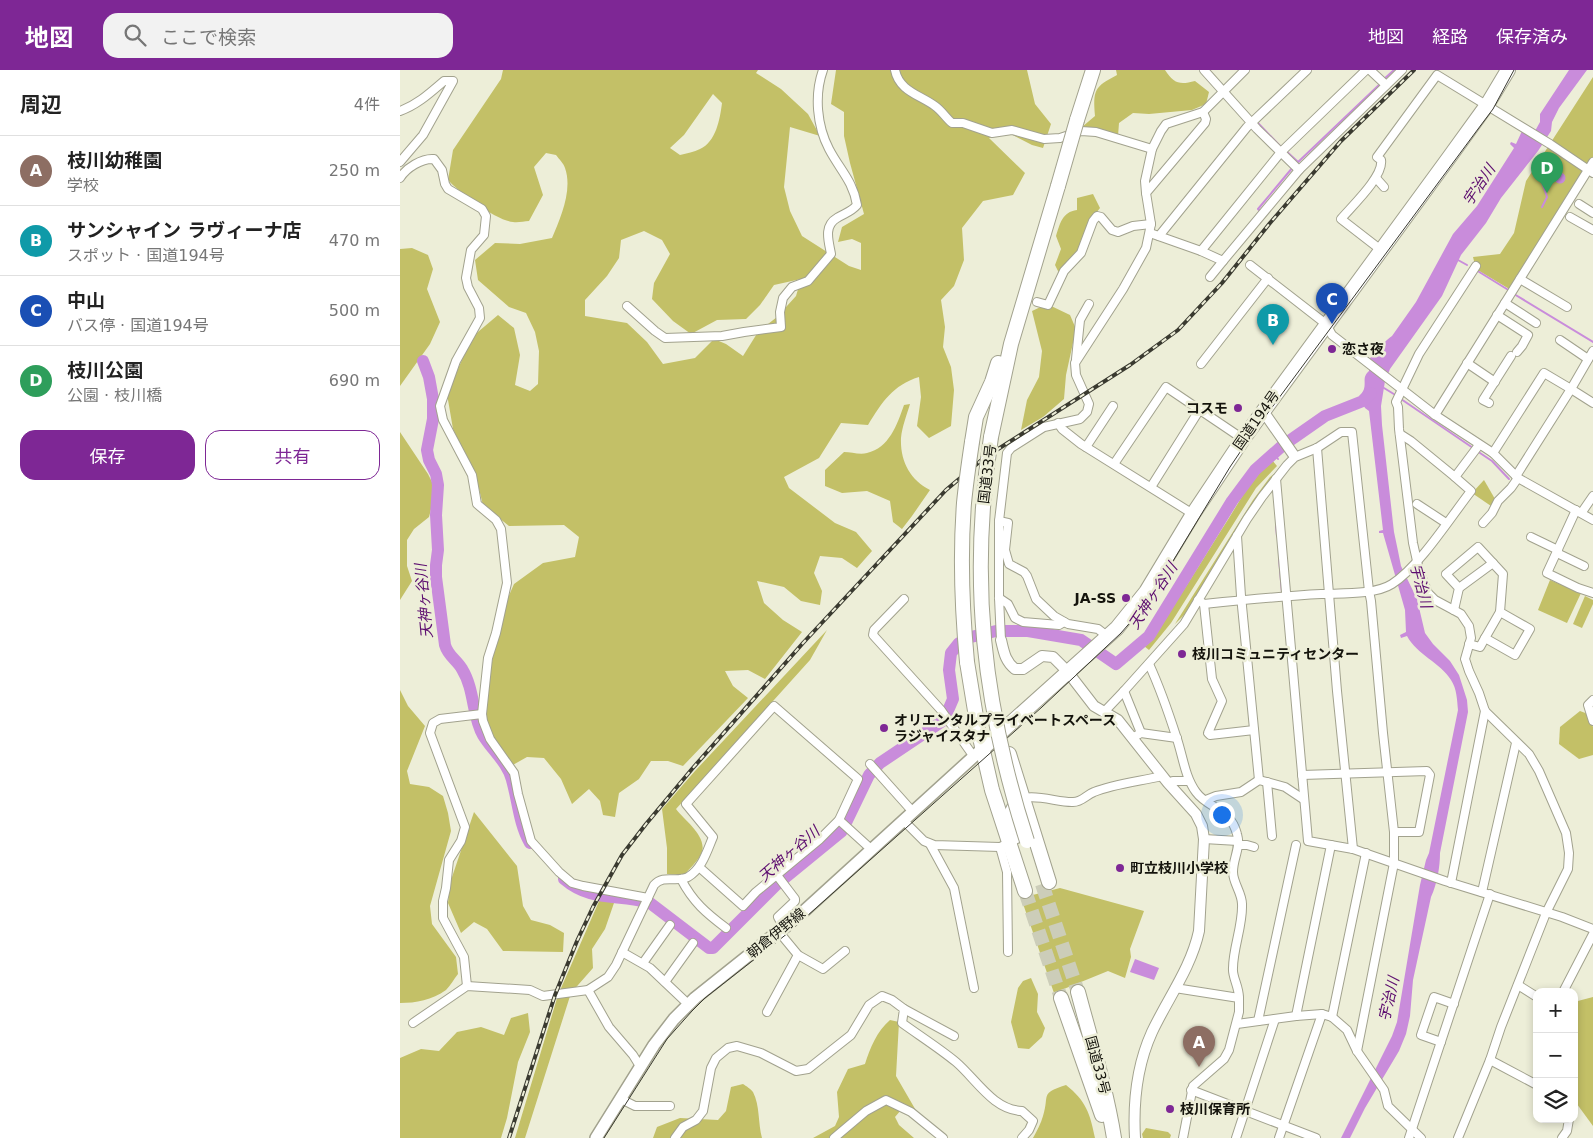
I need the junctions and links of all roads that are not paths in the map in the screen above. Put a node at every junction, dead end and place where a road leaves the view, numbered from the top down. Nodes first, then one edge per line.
1 (824, 70) edge
2 (895, 70) edge
3 (1093, 70) edge
4 (1204, 70) edge
5 (1244, 70) edge
6 (1307, 70) edge
7 (1366, 70) edge
8 (1370, 70) edge
9 (1402, 70) edge
10 (1508, 70) edge
11 (1383, 83) junction
12 (1222, 92) junction
13 (1487, 105) junction
14 (400, 111) edge
15 (1202, 112) junction
16 (1252, 123) junction
17 (1152, 149) junction
18 (1281, 152) junction
19 (400, 162) edge
20 (1593, 162) edge
21 (1296, 167) junction
22 (1591, 171) edge
23 (400, 178) edge
24 (1376, 178) junction
25 (1384, 187) dead end
26 (1146, 193) junction
27 (1579, 204) dead end
28 (1593, 213) edge
29 (1570, 217) dead end
30 (1150, 224) junction
31 (1593, 230) edge
32 (1150, 233) junction
33 (1159, 236) junction
34 (1200, 250) junction
35 (1381, 250) junction
36 (1223, 261) junction
37 (1250, 265) dead end
38 (1476, 266) dead end
39 (1210, 277) dead end
40 (1268, 278) junction
41 (1520, 279) junction
42 (1030, 301) junction
43 (1505, 303) junction
44 (1089, 304) dead end
45 (627, 306) dead end
46 (1567, 307) dead end
47 (1497, 315) junction
48 (1536, 323) dead end
49 (1326, 324) junction
50 (1560, 340) dead end
51 (1593, 351) edge
52 (1588, 359) junction
53 (1075, 363) junction
54 (1201, 364) dead end
55 (1467, 364) junction
56 (1495, 382) junction
57 (1400, 388) junction
58 (1571, 389) junction
59 (1593, 402) edge
60 (1488, 403) dead end
61 (1114, 406) dead end
62 (1200, 409) junction
63 (1263, 411) junction
64 (1435, 416) junction
65 (1058, 423) junction
66 (1400, 434) junction
67 (996, 435) junction
68 (1243, 439) junction
69 (1086, 447) junction
70 (1317, 448) junction
71 (1476, 449) junction
72 (1494, 453) junction
73 (1294, 456) junction
74 (1114, 464) junction
75 (1455, 477) junction
76 (1517, 477) junction
77 (1276, 479) junction
78 (1151, 488) junction
79 (1593, 496) edge
80 (1417, 504) dead end
81 (1579, 511) junction
82 (1193, 514) junction
83 (1593, 520) edge
84 (999, 521) junction
85 (1446, 523) junction
86 (1483, 523) dead end
87 (1237, 536) junction
88 (1532, 537) dead end
89 (1558, 552) junction
90 (1493, 563) junction
91 (1415, 564) junction
92 (1012, 565) junction
93 (1584, 566) dead end
94 (1000, 571) junction
95 (1459, 588) junction
96 (1369, 591) junction
97 (1593, 593) edge
98 (1330, 594) junction
99 (1285, 597) junction
100 (999, 598) junction
101 (904, 599) dead end
102 (1242, 600) junction
103 (1201, 602) junction
104 (1454, 610) junction
105 (1500, 612) junction
106 (1064, 622) junction
107 (1485, 638) junction
108 (1105, 639) junction
109 (1002, 640) joint
110 (1469, 644) junction
111 (1148, 664) junction
112 (1067, 671) junction
113 (1124, 691) junction
114 (1593, 700) edge
115 (1485, 711) junction
116 (1104, 712) junction
117 (478, 714) junction
118 (1593, 721) edge
119 (1004, 730) junction
120 (1254, 730) junction
121 (1137, 735) junction
122 (1177, 738) junction
123 (1516, 743) junction
124 (978, 753) junction
125 (871, 765) dead end
126 (1387, 773) junction
127 (1346, 774) junction
128 (1302, 775) junction
129 (1165, 779) junction
130 (1188, 781) junction
131 (1263, 781) junction
132 (1023, 799) junction
133 (1303, 799) junction
134 (1206, 800) junction
135 (914, 812) junction
136 (840, 821) junction
137 (904, 821) junction
138 (1394, 832) junction
139 (1272, 836) dead end
140 (1204, 838) junction
141 (1239, 843) junction
142 (930, 844) junction
143 (1331, 845) junction
144 (1005, 846) junction
145 (1296, 846) dead end
146 (1254, 847) dead end
147 (1353, 849) junction
148 (872, 850) junction
149 (1366, 853) junction
150 (1394, 863) junction
151 (700, 867) junction
152 (776, 876) junction
153 (682, 880) junction
154 (1448, 882) junction
155 (1025, 890) tunnel mouth
156 (1486, 893) junction
157 (647, 900) junction
158 (1546, 913) junction
159 (670, 925) dead end
160 (726, 928) dead end
161 (1593, 929) edge
162 (782, 930) junction
163 (1593, 934) edge
164 (693, 943) dead end
165 (845, 951) dead end
166 (622, 952) junction
167 (1008, 952) dead end
168 (798, 955) junction
169 (643, 963) junction
170 (665, 982) junction
171 (1518, 985) junction
172 (467, 986) junction
173 (974, 988) dead end
174 (1175, 988) junction
175 (1565, 988) edge
176 (588, 990) junction
177 (1081, 991) tunnel mouth
178 (1533, 994) edge
179 (1061, 998) tunnel mouth
180 (1239, 998) junction
181 (688, 1004) junction
182 (1454, 1004) junction
183 (904, 1009) junction
184 (767, 1012) dead end
185 (1322, 1014) junction
186 (1296, 1016) junction
187 (1332, 1017) junction
188 (1275, 1019) junction
189 (1258, 1021) junction
190 (414, 1023) dead end
191 (1237, 1024) junction
192 (954, 1036) dead end
193 (1441, 1042) junction
194 (1357, 1052) junction
195 (1490, 1060) junction
196 (641, 1068) junction
197 (1533, 1083) edge
198 (1191, 1090) junction
199 (621, 1099) junction
200 (670, 1106) dead end
201 (1245, 1111) junction
202 (1568, 1123) edge
203 (1283, 1126) junction
204 (1412, 1129) junction
205 (596, 1138) edge
206 (675, 1138) edge
207 (834, 1138) edge
208 (943, 1138) edge
209 (1022, 1138) edge
210 (1107, 1138) edge
211 (1114, 1138) edge
212 (1135, 1138) edge
213 (1183, 1138) edge
214 (1236, 1138) edge
215 (1279, 1138) edge
216 (1316, 1138) edge
217 (1409, 1138) edge
218 (1421, 1138) edge
219 (1458, 1138) edge
220 (1562, 1138) edge

1 - 45 street
2 - 17 street
3 - 42 highway, bridge
4 - 12 street
5 - 12 street
6 - 16 street
7 - 18 street
8 - 11 street
9 - 11 street
10 - 13 highway, 国道194号
11 - 21 street
12 - 15 street
12 - 16 street
13 - 22 street
13 - 24 street
13 - 35 highway, 国道194号
14 - 19 street
15 - 17 street
15 - 26 street
16 - 18 street
16 - 33 street
17 - 26 street
18 - 21 street
18 - 34 street
20 - 22 street
21 - 36 street
22 - 41 street
23 - 117 street
24 - 25 street
24 - 35 street
26 - 30 street
27 - 28 street
29 - 31 street
30 - 32 street
30 - 42 street
32 - 33 street
32 - 53 street
33 - 34 street
34 - 36 street
35 - 49 highway, 国道194号
36 - 39 street
37 - 40 street
38 - 57 street
40 - 49 street
40 - 54 street
41 - 43 street
41 - 46 street
42 - 67 highway
42 - 124 highway, bridge
43 - 47 street
43 - 48 street
44 - 53 street
47 - 55 street
47 - 56 street
49 - 57 street
49 - 63 highway, 国道194号
50 - 52 street
51 - 52 street
52 - 58 street
53 - 65 street
55 - 56 street
55 - 64 street
56 - 60 street
57 - 64 street
57 - 66 street
58 - 59 street
58 - 72 street
58 - 76 street
61 - 69 street
62 - 68 street
62 - 74 street
62 - 78 street
63 - 68 highway, 国道194号
63 - 73 street
64 - 71 street
65 - 69 street
65 - 84 street
66 - 75 street
66 - 91 street
67 - 119 highway
67 - 132 highway, 国道33号, bridge
68 - 82 highway, 国道194号
69 - 74 street
70 - 73 street
70 - 96 street
70 - 98 street
71 - 72 street
71 - 75 street
72 - 76 street
73 - 77 street
74 - 78 street
75 - 85 street
76 - 81 street
76 - 86 street
77 - 87 street
77 - 99 street
78 - 82 street
79 - 81 street
80 - 85 street
81 - 83 street
81 - 89 street
82 - 108 highway, 国道194号
84 - 92 street
84 - 94 street
85 - 91 street
87 - 102 street
87 - 103 street
88 - 89 street
89 - 93 street
89 - 97 street
90 - 95 street
90 - 95 street
90 - 105 street
91 - 96 street
91 - 104 street
92 - 94 street
92 - 106 street
94 - 100 street
95 - 104 street
96 - 98 street
96 - 126 street
98 - 99 street
98 - 127 street
99 - 102 street
99 - 128 street
100 - 106 street
100 - 109 street
101 - 124 street
102 - 103 street
102 - 120 street
103 - 111 street
103 - 120 street
104 - 110 street
105 - 107 street
105 - 107 street
106 - 108 street
107 - 110 street
108 - 112 highway, 国道194号
109 - 112 street
110 - 115 street
111 - 113 street
111 - 122 street
112 - 116 street
112 - 119 highway, 国道194号
113 - 116 street
113 - 121 street
114 - 118 street
115 - 123 street
115 - 154 street
116 - 121 street
117 - 157 street
117 - 172 street
119 - 124 highway, 国道194号
119 - 132 highway
120 - 131 street
121 - 122 street
121 - 129 street
122 - 130 street
123 - 156 street
123 - 158 street
124 - 135 main road, 朝倉伊野線
124 - 144 highway
125 - 135 street
126 - 127 street
126 - 138 street
126 - 138 street
127 - 128 street
127 - 147 street
128 - 133 street
129 - 130 street
129 - 132 street
129 - 140 street
130 - 134 street
131 - 133 street
131 - 134 street
131 - 139 street
132 - 144 street
133 - 143 street
134 - 141 street
135 - 137 main road, 朝倉伊野線
136 - 148 street
136 - 151 street
136 - 152 street
137 - 142 street
137 - 148 main road, 朝倉伊野線
138 - 150 street
140 - 141 street
140 - 174 street
141 - 146 street
141 - 180 street
142 - 144 street
142 - 173 street
143 - 147 street
143 - 186 street
144 - 155 highway
144 - 167 street
145 - 189 street
147 - 149 street
148 - 162 main road, 朝倉伊野線
149 - 150 street
149 - 187 street
150 - 154 street
150 - 194 street
151 - 152 street
151 - 153 street
152 - 162 street
153 - 157 street
153 - 160 street
154 - 156 street
156 - 158 street
156 - 182 street
157 - 166 street
158 - 161 street
158 - 171 street
159 - 169 street
162 - 168 street
162 - 181 main road, 朝倉伊野線
163 - 175 street
164 - 170 street
165 - 168 street
166 - 169 street
166 - 176 street
168 - 184 street
169 - 170 street
170 - 181 street
171 - 178 street
171 - 195 street
172 - 176 street
172 - 190 street
174 - 180 street
174 - 212 street
176 - 196 street
177 - 211 highway, 国道33号
179 - 210 highway
180 - 191 street
181 - 196 main road, 朝倉伊野線
182 - 193 street
182 - 193 street
183 - 192 street
183 - 206 street
183 - 209 street
185 - 186 street
185 - 187 street
185 - 203 street
186 - 188 street
187 - 194 street
188 - 189 street
188 - 201 street
189 - 191 street
191 - 198 street
193 - 204 street
194 - 204 street
195 - 197 street
195 - 219 street
196 - 199 main road, 朝倉伊野線
198 - 201 street
198 - 213 street
199 - 200 street
199 - 205 main road, 朝倉伊野線
201 - 203 street
201 - 214 street
202 - 220 street
203 - 215 street
203 - 216 street
204 - 217 street
204 - 218 street
207 - 208 street

